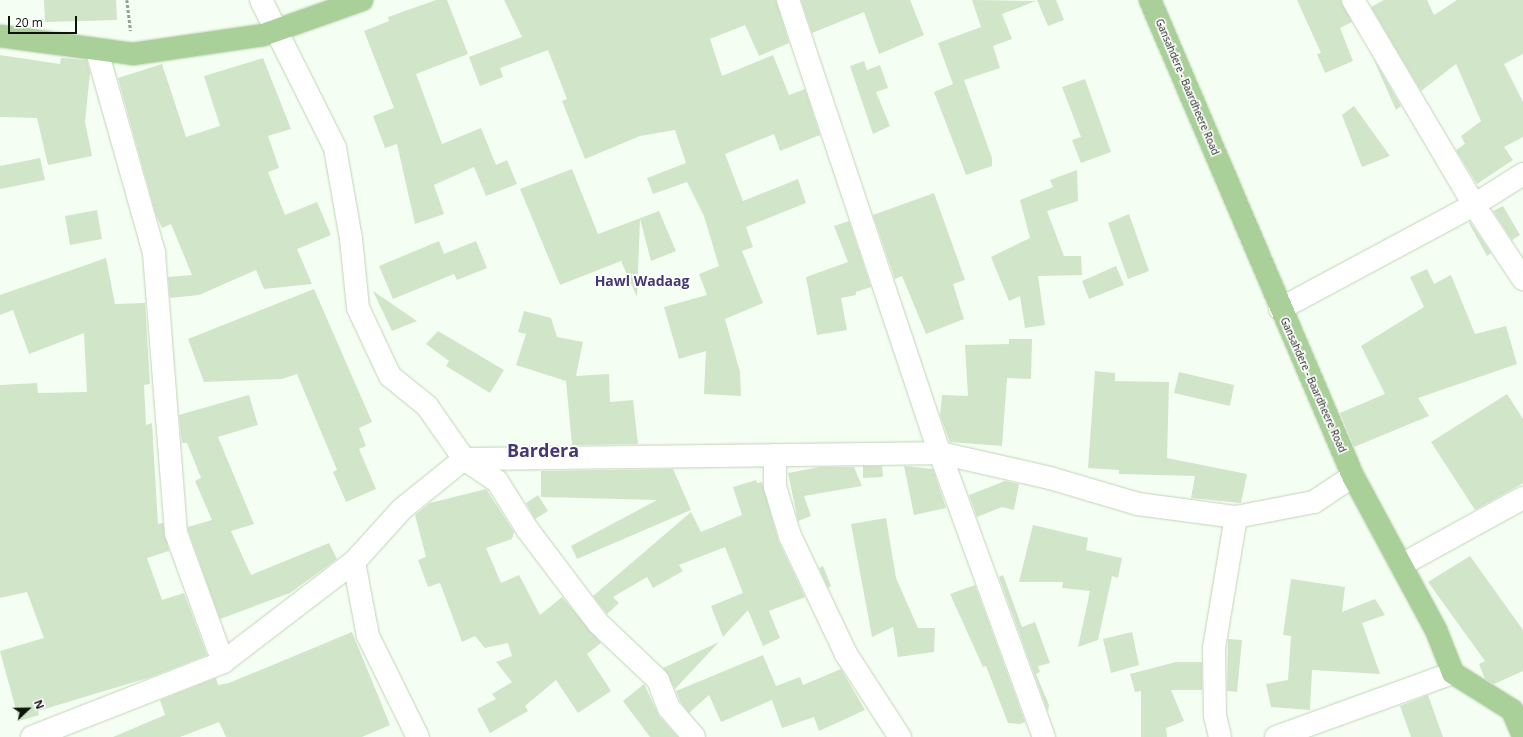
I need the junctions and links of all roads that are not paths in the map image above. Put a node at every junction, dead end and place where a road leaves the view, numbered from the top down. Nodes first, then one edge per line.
1 (261, 0) edge
2 (362, 0) edge
3 (788, 0) edge
4 (1150, 0) edge
5 (1353, 0) edge
6 (278, 31) junction
7 (0, 36) edge
8 (97, 52) junction
9 (1523, 174) edge
10 (1474, 205) junction
11 (1523, 278) edge
12 (1280, 309) junction
13 (940, 453) junction
14 (775, 455) junction
15 (464, 459) junction
16 (1352, 476) junction
17 (1523, 498) edge
18 (1236, 517) junction
19 (354, 562) junction
20 (1401, 565) junction
21 (223, 662) junction
22 (1453, 673) junction
23 (1518, 709) edge
24 (1523, 736) edge
25 (32, 737) edge
26 (418, 737) edge
27 (694, 737) edge
28 (900, 737) edge
29 (1044, 737) edge
30 (1220, 737) edge
31 (1276, 737) edge

1 - 6 street
2 - 6 main road
3 - 13 street
4 - 12 main road, Gansahdere - Baardheere Road
5 - 10 street
6 - 8 main road
6 - 15 street
7 - 8 main road
8 - 21 street
9 - 10 street
10 - 11 street
10 - 12 street
12 - 16 main road, Gansahdere - Baardheere Road
13 - 14 street
13 - 18 street
13 - 29 street
14 - 15 street
14 - 28 street
15 - 19 street
15 - 27 street
16 - 18 street
16 - 20 main road, Gansahdere - Baardheere Road
17 - 20 street
18 - 30 street
19 - 21 street
19 - 26 street
20 - 22 main road, Gansahdere - Baardheere Road
21 - 25 street
22 - 23 main road
22 - 31 street
23 - 24 main road

